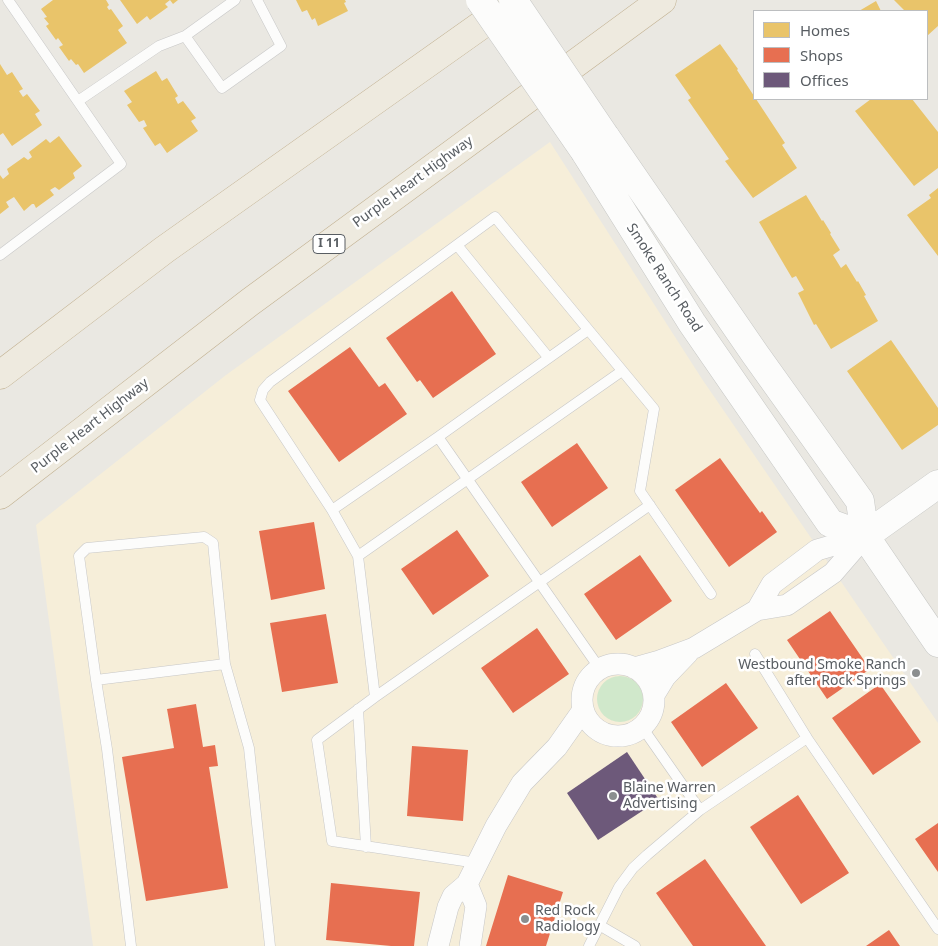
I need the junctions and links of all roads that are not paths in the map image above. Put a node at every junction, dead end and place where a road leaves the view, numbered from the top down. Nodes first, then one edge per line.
1 (8, 0) edge
2 (235, 0) edge
3 (257, 0) edge
4 (480, 0) edge
5 (489, 0) edge
6 (515, 0) edge
7 (662, 0) edge
8 (185, 36) junction
9 (440, 54) junction
10 (78, 101) junction
11 (595, 144) junction
12 (457, 245) junction
13 (0, 255) edge
14 (588, 330) junction
15 (548, 357) junction
16 (622, 371) junction
17 (0, 376) edge
18 (438, 437) junction
19 (468, 480) junction
20 (938, 484) edge
21 (0, 495) edge
22 (650, 505) junction
23 (332, 510) junction
24 (865, 536) junction
25 (358, 556) junction
26 (539, 582) junction
27 (711, 594) dead end
28 (938, 643) edge
29 (694, 648) junction
30 (756, 654) dead end
31 (225, 664) junction
32 (634, 668) junction
33 (600, 669) junction
34 (96, 680) junction
35 (654, 695) junction
36 (375, 697) junction
37 (358, 709) junction
38 (584, 710) junction
39 (642, 727) junction
40 (597, 730) junction
41 (807, 738) junction
42 (557, 747) junction
43 (700, 810) junction
44 (366, 848) junction
45 (477, 863) junction
46 (467, 884) junction
47 (599, 925) junction
48 (938, 929) edge
49 (131, 946) edge
50 (270, 946) edge
51 (438, 946) edge
52 (470, 946) edge
53 (589, 946) edge
54 (635, 946) edge

1 - 10 lane
2 - 8 lane
3 - 8 lane
4 - 11 main road, Smoke Ranch Road, bridge
5 - 9 highway
6 - 9 highway
6 - 11 main road, Smoke Ranch Road, bridge
7 - 21 highway, Purple Heart Highway / I 11
8 - 10 lane
9 - 17 highway
10 - 13 lane
11 - 24 main road, Smoke Ranch Road
11 - 24 main road, Smoke Ranch Road
12 - 14 lane
12 - 15 lane
12 - 23 lane
14 - 15 lane
14 - 16 lane
15 - 18 lane
16 - 19 lane
16 - 22 lane
18 - 19 lane
18 - 23 lane
19 - 25 lane
19 - 26 lane
20 - 24 main road
22 - 26 lane
22 - 27 lane
23 - 25 lane
24 - 28 main road, Smoke Ranch Road
24 - 29 street
25 - 36 lane
26 - 33 lane
26 - 36 lane
29 - 32 street
29 - 35 street
30 - 41 lane
31 - 34 lane
31 - 34 lane
31 - 50 lane
32 - 33 street
32 - 35 street
33 - 38 street
34 - 49 lane
35 - 39 street
36 - 37 lane
37 - 44 lane
37 - 44 lane
38 - 40 street
38 - 42 street
39 - 40 street
39 - 43 lane
40 - 42 street
41 - 43 lane
41 - 48 lane
42 - 45 street
43 - 47 lane
44 - 45 lane
45 - 46 street
46 - 51 street
46 - 52 street
47 - 53 lane
47 - 54 lane

